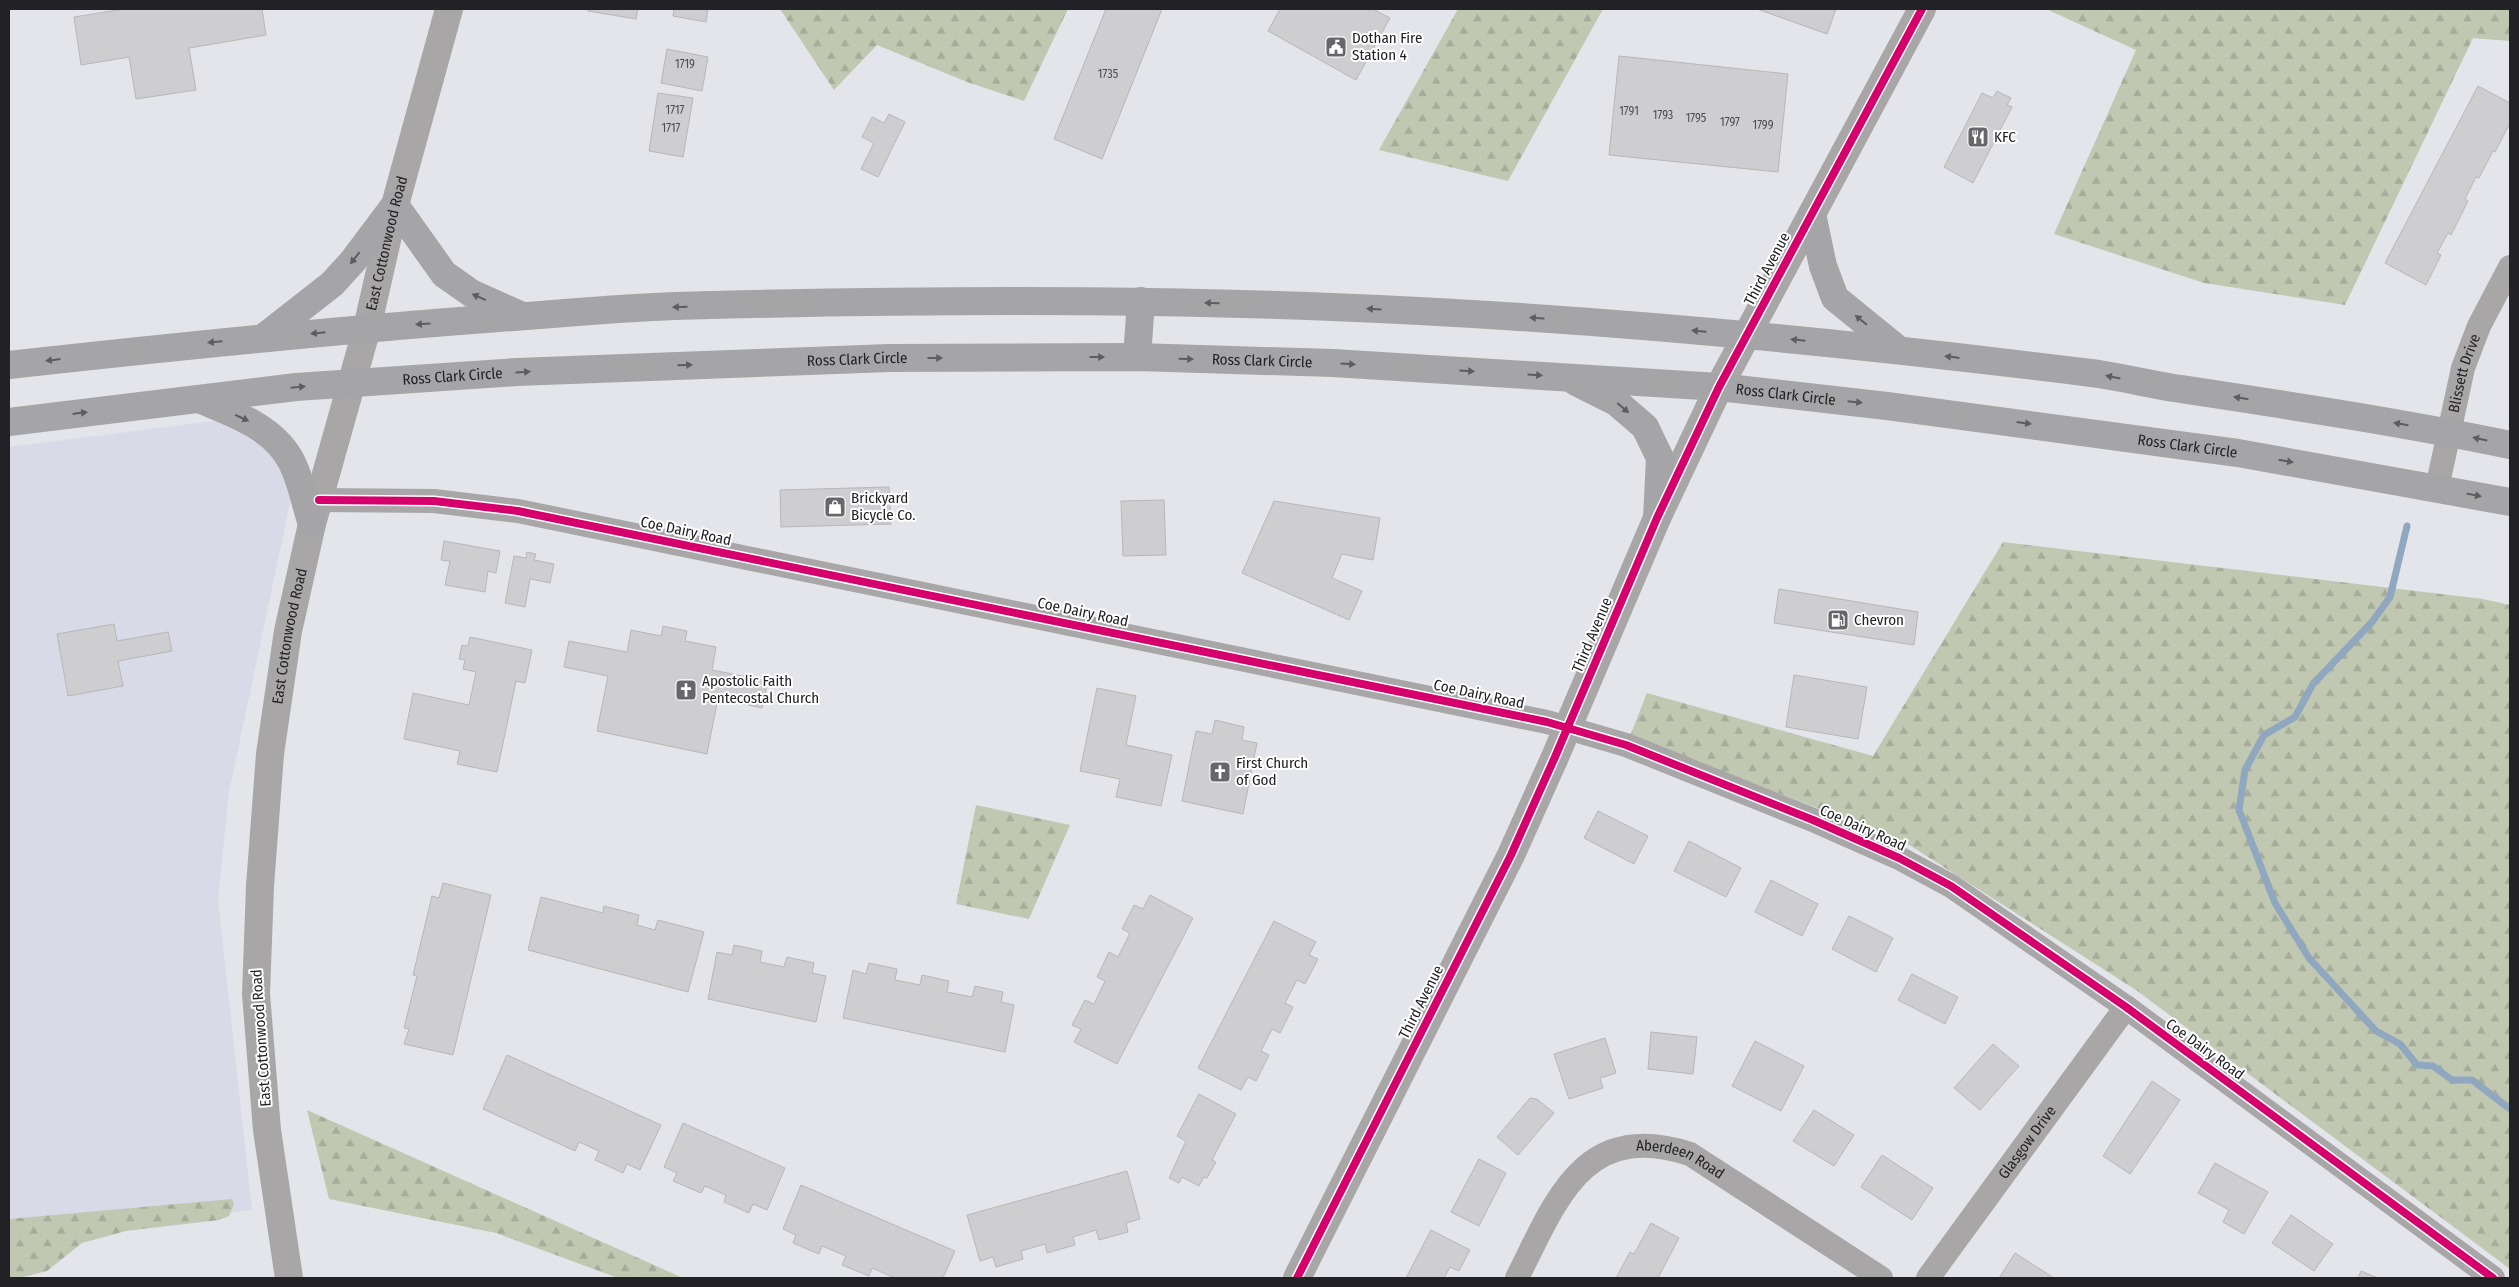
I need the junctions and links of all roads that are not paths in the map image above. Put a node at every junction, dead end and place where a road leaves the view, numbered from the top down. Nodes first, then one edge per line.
1 (449, 9) edge
2 (1922, 9) edge
3 (394, 205) junction
4 (1812, 214) junction
5 (2510, 267) edge
6 (1141, 301) junction
7 (524, 316) junction
8 (367, 328) junction
9 (1747, 334) junction
10 (263, 338) junction
11 (1899, 350) junction
12 (1137, 357) junction
13 (9, 366) edge
14 (1565, 377) junction
15 (352, 383) junction
16 (1719, 387) junction
17 (197, 398) junction
18 (9, 422) edge
19 (2449, 432) junction
20 (2510, 445) edge
21 (2437, 488) junction
22 (2510, 502) edge
23 (316, 512) junction
24 (1657, 518) junction
25 (1568, 726) junction
26 (2126, 1008) junction
27 (288, 1278) edge
28 (1297, 1278) edge
29 (1517, 1278) edge
30 (1881, 1278) edge
31 (1928, 1278) edge
32 (2493, 1278) edge

1 - 3 street, East Cottonwood Road
2 - 4 street, Third Avenue
7 -> 3 highway
3 - 8 street, East Cottonwood Road
3 -> 10 highway
4 - 9 street, Third Avenue
11 -> 4 highway
5 - 19 street, Blissett Drive
6 -> 7 highway
9 -> 6 highway
6 - 12 highway
7 -> 8 highway
8 -> 10 highway
8 - 15 street, East Cottonwood Road
11 -> 9 highway
9 - 16 street, Third Avenue
10 -> 13 highway
19 -> 11 highway
12 -> 14 highway, Ross Clark Circle
15 -> 12 highway, Ross Clark Circle
14 - 16 highway, Ross Clark Circle
14 -> 24 highway
17 -> 15 highway, Ross Clark Circle
15 - 23 street, East Cottonwood Road
16 -> 21 highway, Ross Clark Circle
16 - 24 street, Third Avenue
18 -> 17 highway, Ross Clark Circle
17 -> 23 highway
20 -> 19 highway
19 - 21 street, Blissett Drive
21 -> 22 highway, Ross Clark Circle
23 - 25 street, Coe Dairy Road
23 - 27 street, East Cottonwood Road
24 - 25 street, Third Avenue
25 - 26 street, Coe Dairy Road
25 - 28 street, Third Avenue
26 - 31 street, Glasgow Drive
26 - 32 street, Coe Dairy Road
29 - 30 street, Aberdeen Road

